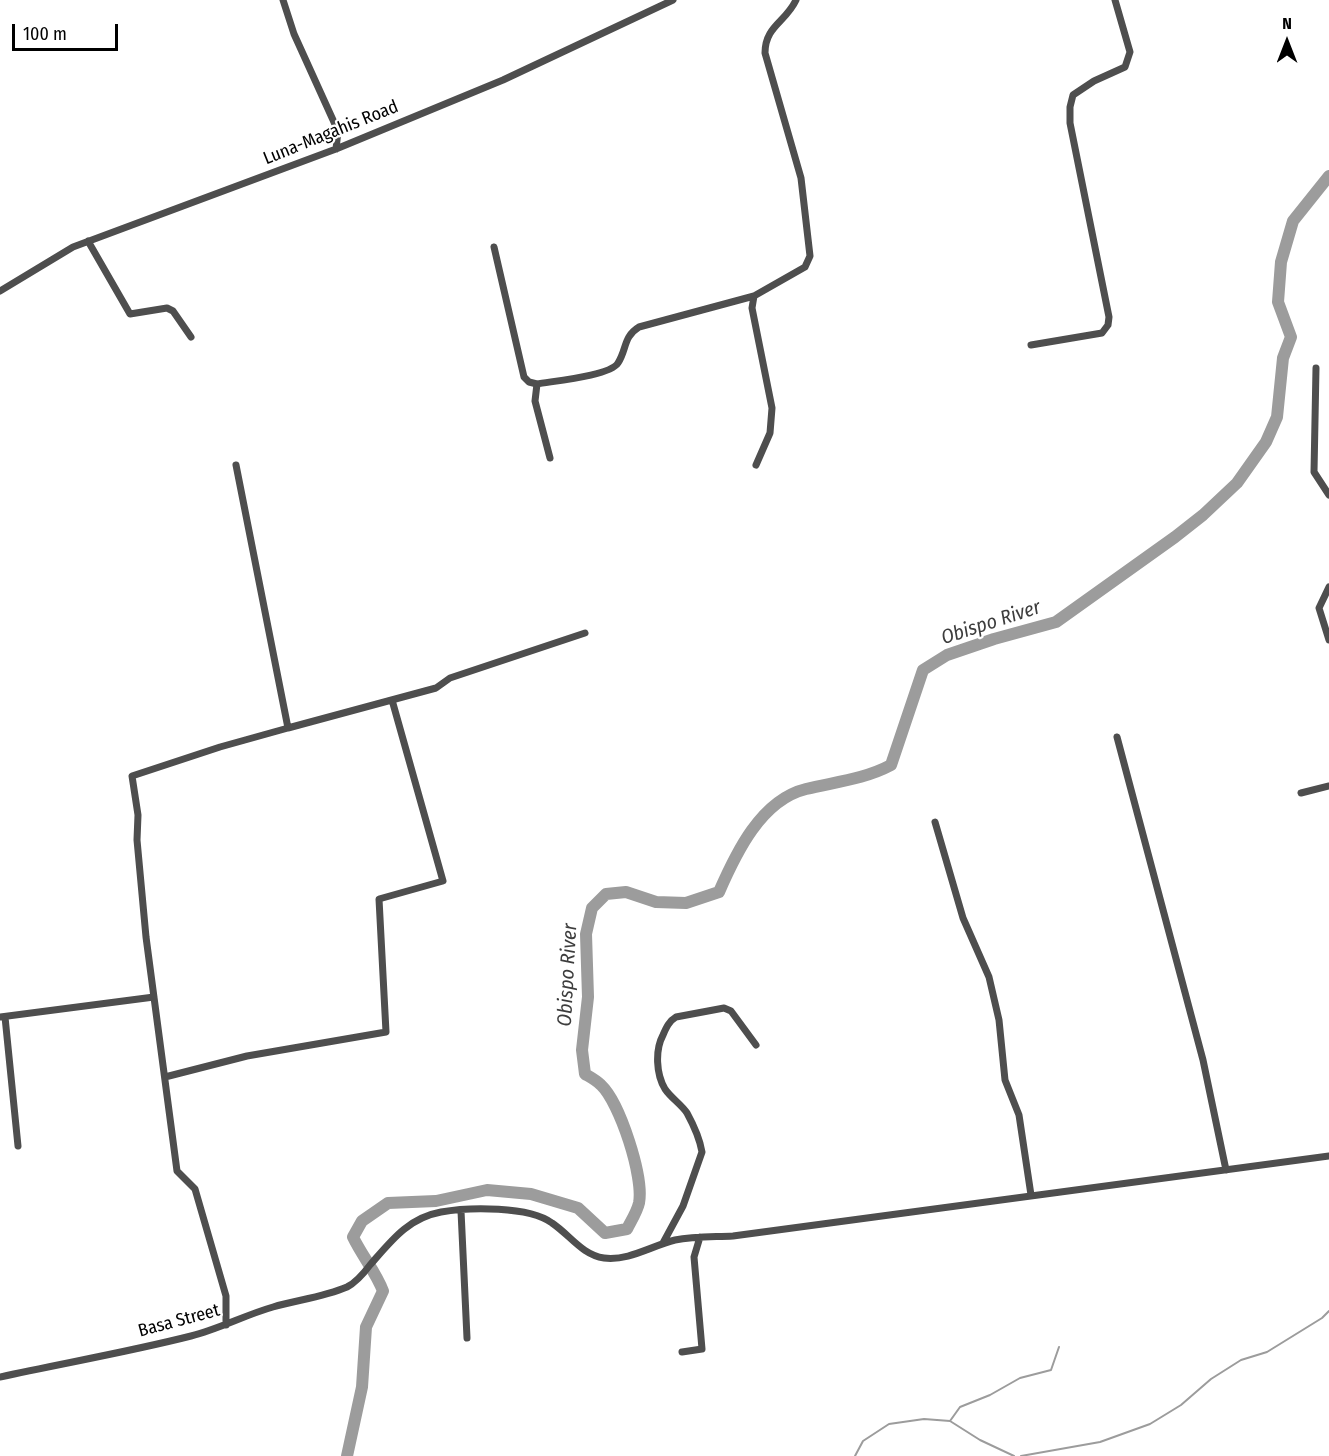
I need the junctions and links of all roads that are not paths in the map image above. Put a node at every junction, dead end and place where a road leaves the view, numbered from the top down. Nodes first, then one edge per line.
1 (283, 0) edge
2 (673, 0) edge
3 (795, 0) edge
4 (1115, 0) edge
5 (336, 149) junction
6 (88, 241) junction
7 (494, 247) dead end
8 (0, 291) edge
9 (754, 296) junction
10 (191, 337) dead end
11 (1031, 345) dead end
12 (1316, 368) dead end
13 (537, 384) junction
14 (550, 458) dead end
15 (236, 465) dead end
16 (756, 465) dead end
17 (1329, 495) edge
18 (1329, 587) edge
19 (585, 633) dead end
20 (1329, 640) edge
21 (392, 700) junction
22 (288, 728) junction
23 (1117, 737) dead end
24 (1329, 786) edge
25 (1301, 793) dead end
26 (935, 822) dead end
27 (154, 996) junction
28 (2, 1017) edge
29 (756, 1045) dead end
30 (165, 1077) junction
31 (18, 1146) dead end
32 (1329, 1156) edge
33 (1226, 1170) junction
34 (1031, 1195) junction
35 (461, 1211) junction
36 (700, 1237) junction
37 (663, 1243) junction
38 (226, 1325) junction
39 (467, 1338) dead end
40 (682, 1352) dead end
41 (0, 1377) edge

1 - 5 street
2 - 5 street, Luna-Magahis Road
3 - 9 street
4 - 11 street
5 - 6 street, Luna-Magahis Road
6 - 8 street, Luna-Magahis Road
6 - 10 street
7 - 13 street
9 - 13 street
9 - 16 street
12 - 17 street
13 - 14 street
15 - 22 street
18 - 20 street
19 - 21 street
21 - 22 street
21 - 30 street
22 - 27 street
23 - 33 street
24 - 25 street
26 - 34 street
27 - 28 street
27 - 30 street
28 - 31 street
29 - 37 street
30 - 38 street
32 - 33 street
33 - 34 street
34 - 36 street
35 - 37 street
35 - 38 street, Basa Street
35 - 39 street
36 - 37 street
36 - 40 street
38 - 41 street, Basa Street

